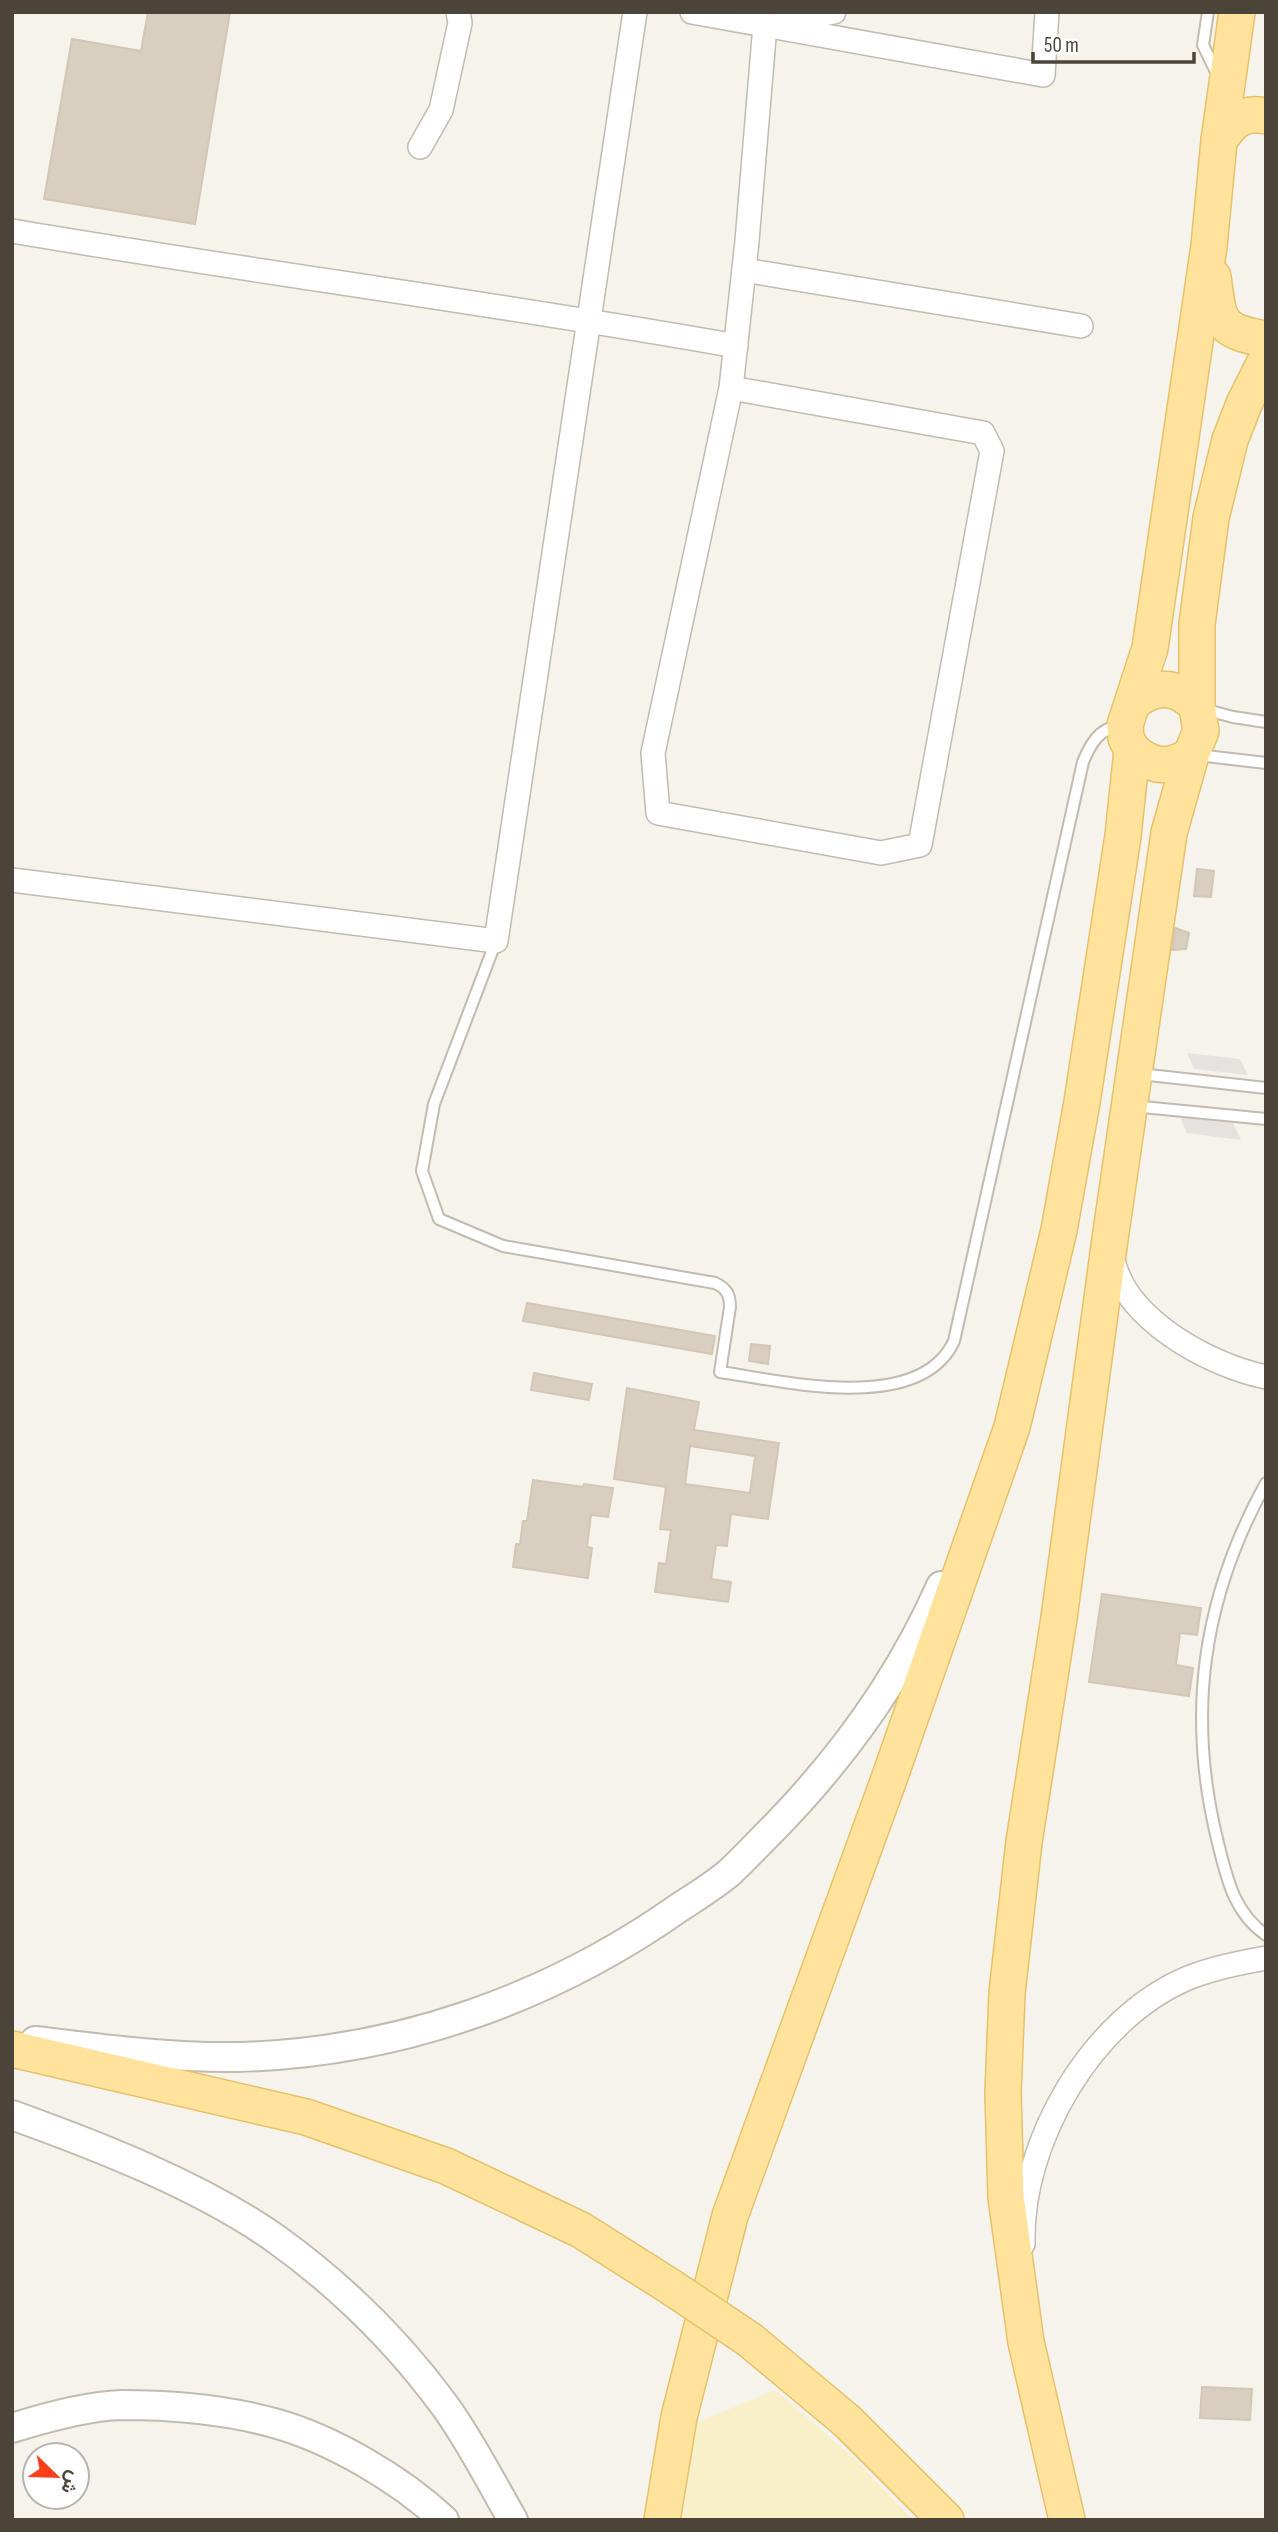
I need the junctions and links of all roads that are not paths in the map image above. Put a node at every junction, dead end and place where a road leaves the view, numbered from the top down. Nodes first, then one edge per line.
1 (458, 12) edge
2 (635, 12) edge
3 (692, 12) edge
4 (834, 12) edge
5 (1047, 12) edge
6 (1208, 12) edge
7 (1237, 12) edge
8 (765, 25) junction
9 (1226, 92) junction
10 (1266, 116) edge
11 (1219, 141) junction
12 (420, 147) dead end
13 (12, 231) edge
14 (1209, 246) junction
15 (744, 270) junction
16 (588, 320) junction
17 (1081, 326) dead end
18 (1266, 339) edge
19 (736, 346) junction
20 (1266, 360) edge
21 (731, 388) junction
22 (1197, 708) junction
23 (1266, 722) edge
24 (1130, 726) junction
25 (1191, 755) junction
26 (1266, 763) edge
27 (12, 880) edge
28 (496, 942) junction
29 (1266, 1088) edge
30 (1132, 1089) junction
31 (1265, 1116) edge
32 (1110, 1239) junction
33 (1266, 1377) edge
34 (1012, 1427) junction
35 (1266, 1483) edge
36 (1266, 1935) edge
37 (1266, 1958) edge
38 (12, 2038) edge
39 (12, 2049) edge
40 (12, 2115) edge
41 (1026, 2342) junction
42 (12, 2428) edge
43 (444, 2520) edge
44 (513, 2520) edge
45 (662, 2520) edge
46 (946, 2520) edge
47 (1067, 2520) edge

1 - 12 street
2 - 16 street
3 - 8 street
4 - 8 street
5 - 8 street
6 - 9 lane
7 - 9 main road
8 - 15 street
9 - 11 main road
10 - 11 main road
11 - 14 main road
13 - 16 street
14 - 18 main road
14 - 24 main road
15 - 17 street
15 - 19 street
16 - 19 street
16 - 28 street
19 - 21 street
20 - 22 main road
21 - 21 street
22 - 23 lane
22 - 24 main road
22 - 25 main road
24 - 25 main road
24 - 28 lane
24 - 34 main road
25 - 26 lane
25 - 30 main road
27 - 28 street
29 - 30 lane
30 - 31 lane
30 - 32 main road
32 - 33 street
32 - 41 main road
34 - 38 street
34 - 45 main road
35 - 36 lane
37 - 41 street
39 - 46 main road, bridge
40 - 44 street
41 - 47 main road
42 - 43 street

